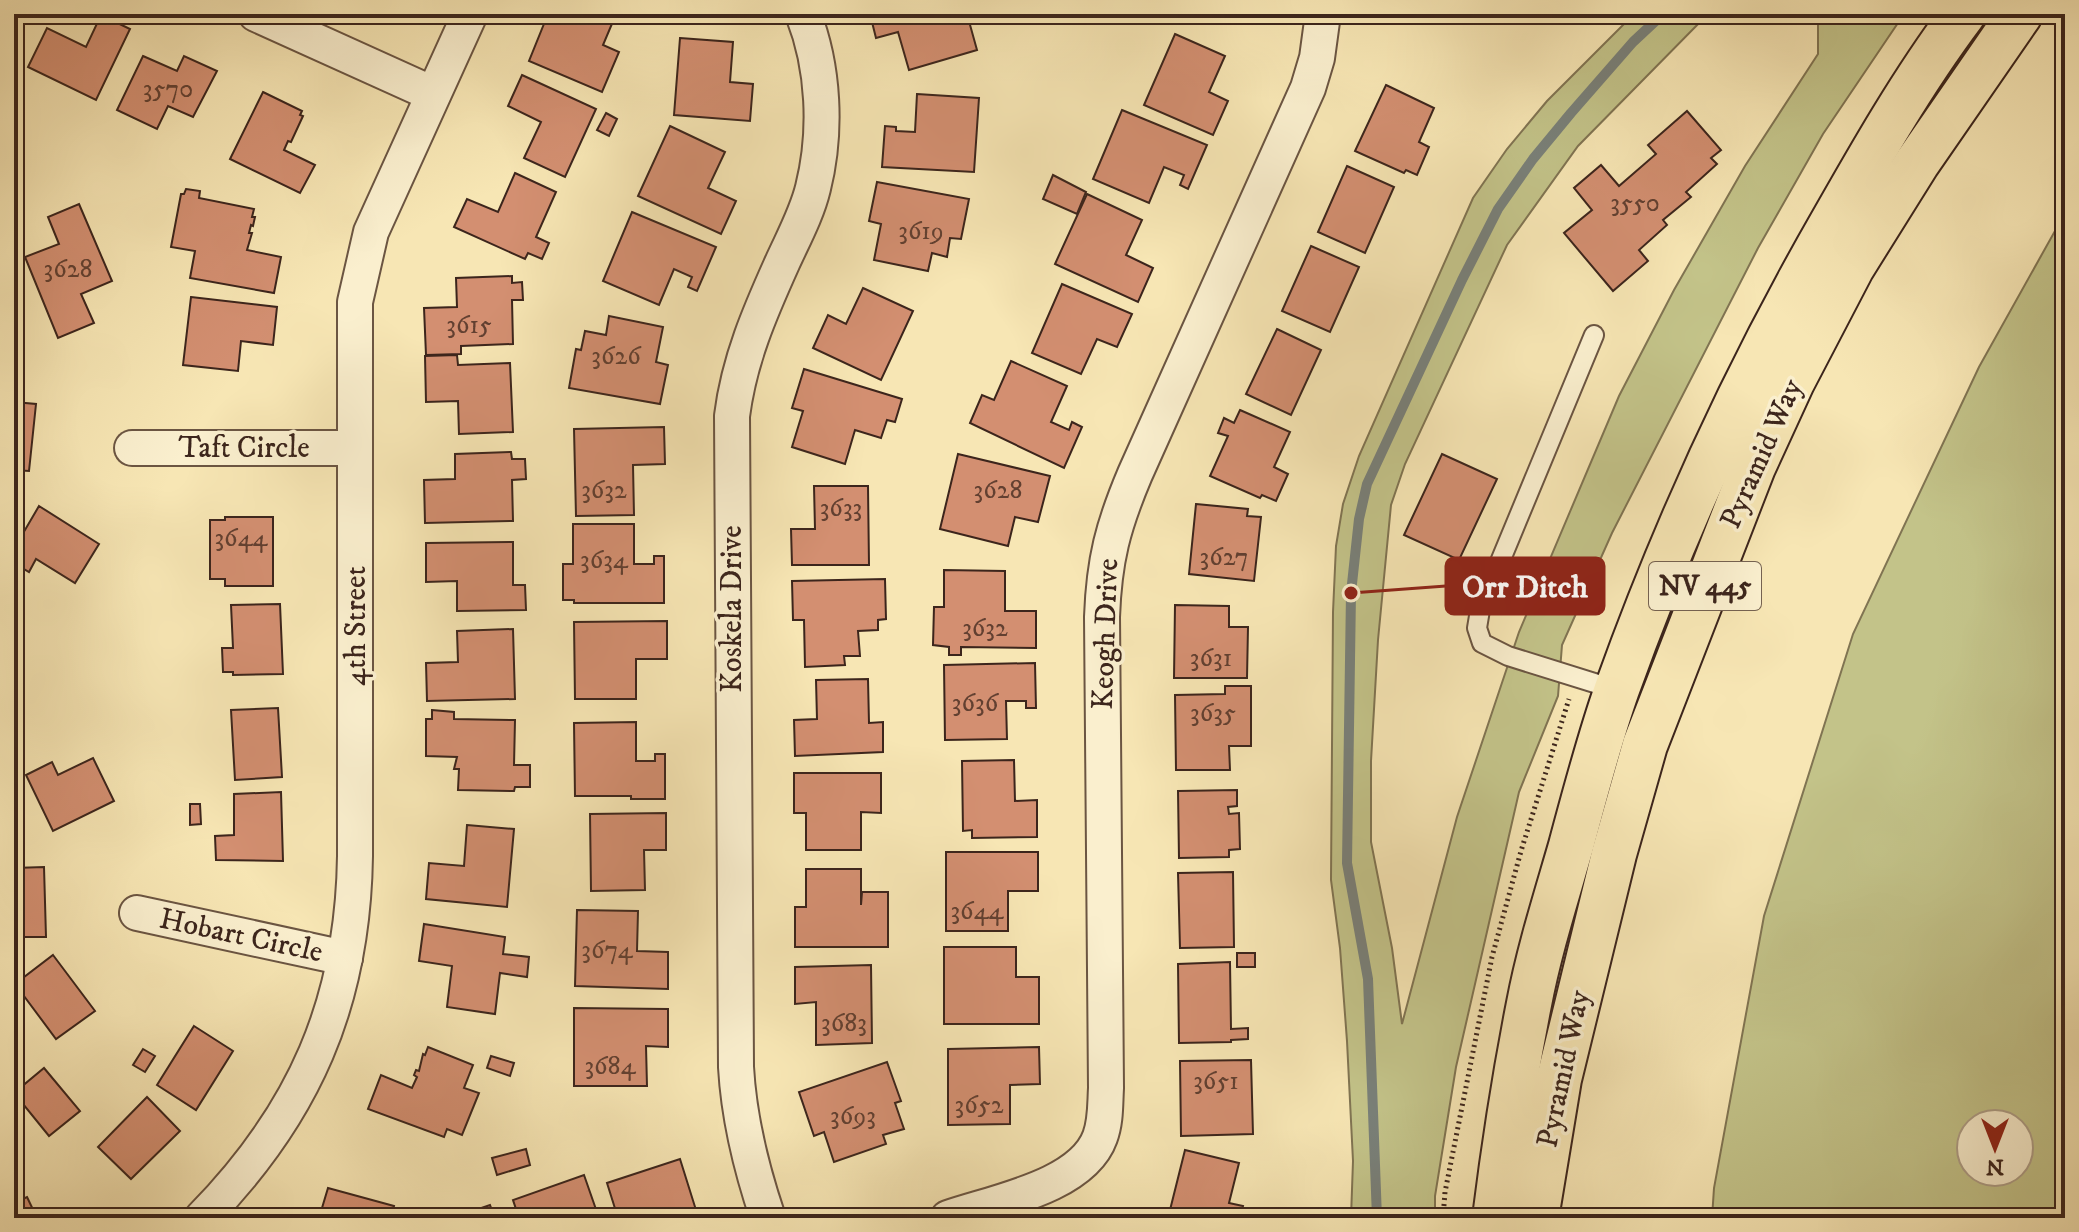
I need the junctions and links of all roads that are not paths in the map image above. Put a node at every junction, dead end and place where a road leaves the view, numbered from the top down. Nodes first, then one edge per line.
1 (256, 14) edge
2 (470, 14) edge
3 (803, 14) edge
4 (1323, 14) edge
5 (1963, 14) edge
6 (2020, 14) edge
7 (433, 94) junction
8 (1594, 335) dead end
9 (132, 448) dead end
10 (355, 448) junction
11 (1617, 690) junction
12 (137, 913) dead end
13 (345, 958) junction
14 (202, 1218) edge
15 (768, 1218) edge
16 (948, 1218) edge
17 (1495, 1218) edge
18 (1536, 1218) edge

1 - 7 street
2 - 7 street, 4th Street
3 - 15 street, Koskela Drive
4 - 16 street, Keogh Drive
5 - 11 main road, Pyramid Way / NV 445
6 - 18 main road, Pyramid Way / NV 445
7 - 10 street, 4th Street
8 - 11 lane
9 - 10 street, Taft Circle
10 - 13 street, 4th Street
11 - 17 main road, Pyramid Way / NV 445
12 - 13 street, Hobart Circle
13 - 14 street, 4th Street

